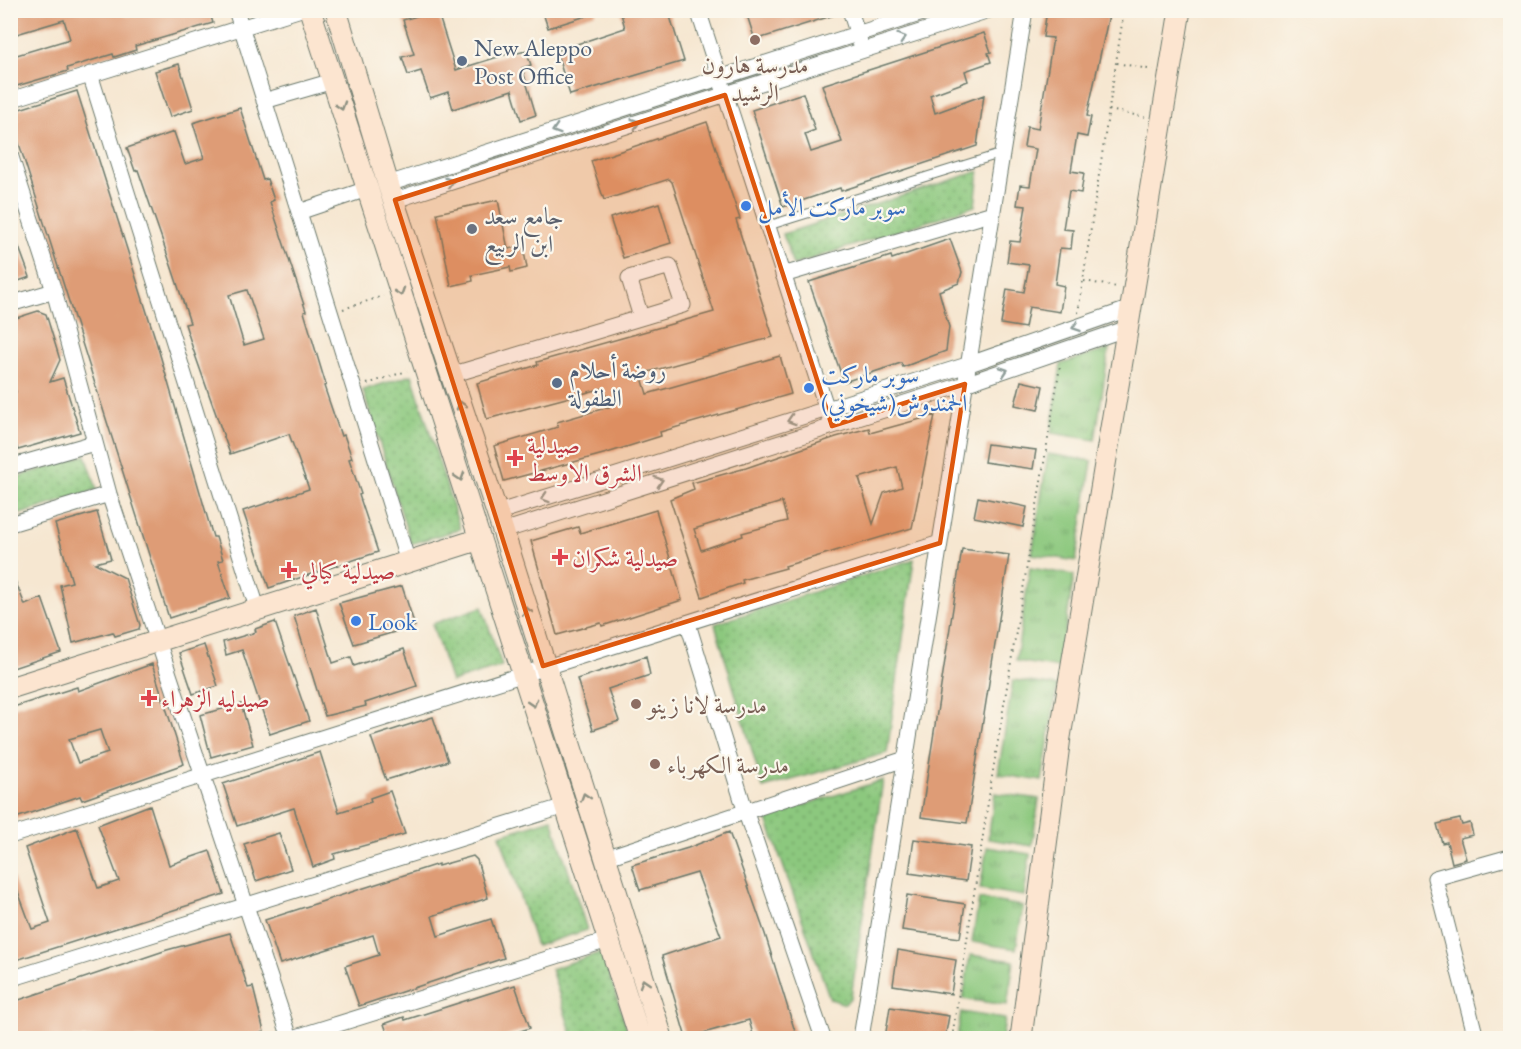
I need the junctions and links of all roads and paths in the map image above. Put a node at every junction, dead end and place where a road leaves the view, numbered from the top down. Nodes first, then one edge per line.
1 (237, 10) edge
2 (298, 10) edge
3 (310, 10) edge
4 (336, 10) edge
5 (698, 10) edge
6 (850, 10) edge
7 (932, 10) edge
8 (989, 10) edge
9 (1025, 10) edge
10 (1124, 10) edge
11 (1180, 10) edge
12 (1501, 10) edge
13 (242, 28) junction
14 (857, 34) junction
15 (1510, 36) edge
16 (862, 51) junction
17 (1116, 63) junction
18 (1170, 73) junction
19 (90, 74) junction
20 (719, 78) junction
21 (333, 81) junction
22 (725, 95) junction
23 (10, 100) edge
24 (264, 101) junction
25 (1109, 110) junction
26 (1162, 120) junction
27 (1003, 153) junction
28 (10, 154) edge
29 (368, 189) junction
30 (392, 192) junction
31 (17, 195) edge
32 (299, 212) junction
33 (993, 213) junction
34 (767, 226) junction
35 (783, 274) junction
36 (1083, 280) junction
37 (54, 291) junction
38 (400, 291) junction
39 (10, 304) edge
40 (1131, 309) junction
41 (330, 312) junction
42 (641, 317) dead end
43 (1076, 327) junction
44 (1062, 351) junction
45 (967, 364) junction
46 (424, 366) junction
47 (451, 375) junction
48 (965, 384) junction
49 (354, 388) junction
50 (827, 409) junction
51 (832, 426) junction
52 (94, 442) junction
53 (10, 467) edge
54 (109, 494) junction
55 (499, 522) junction
56 (10, 524) edge
57 (480, 539) junction
58 (940, 543) junction
59 (408, 562) junction
60 (258, 611) junction
61 (688, 624) junction
62 (158, 643) junction
63 (533, 669) junction
64 (10, 688) edge
65 (905, 759) junction
66 (201, 775) junction
67 (565, 806) junction
68 (747, 813) junction
69 (10, 836) edge
70 (1510, 856) edge
71 (605, 858) junction
72 (247, 904) junction
73 (608, 940) junction
74 (10, 979) edge
75 (291, 1038) edge
76 (640, 1038) edge
77 (662, 1038) edge
78 (823, 1038) edge
79 (861, 1038) edge
80 (952, 1038) edge
81 (1021, 1038) edge
82 (1476, 1038) edge

1 - 13 street
2 - 13 street
3 - 21 street
4 - 30 street
5 - 20 street
6 - 14 street
7 - 14 street
16 -> 8 street
9 - 27 street
10 - 17 path
11 - 18 street
12 - 15 path
13 - 19 street
13 - 24 street
14 - 16 street
14 - 20 street
16 - 22 street
17 - 18 path
17 - 25 path
18 - 26 street
19 - 23 street
19 - 60 street
20 - 22 street
20 -> 30 street
21 - 24 street
21 -> 29 street
30 -> 22 street
22 - 34 street
24 - 32 street
25 - 26 path
25 - 36 path
26 - 40 street
27 - 33 street
27 - 34 lane
28 - 31 street
29 - 32 street
29 - 38 street
30 - 47 street
31 - 37 street
32 - 41 street
33 - 35 street
33 - 45 street
34 - 35 street
35 - 50 street
36 - 40 path
36 - 43 path
37 - 39 street
37 - 52 street
38 - 41 path
38 -> 46 street
40 -> 43 street
40 - 44 street
40 - 81 street
41 - 49 street
42 - 47 street
43 - 45 street
48 -> 44 street
44 - 80 path
45 - 48 street
45 - 50 street
46 - 49 path
46 -> 57 street
55 -> 47 street
48 - 51 street
48 - 58 street
49 - 59 street
50 - 51 street
50 -> 55 street
55 -> 51 street
52 - 53 street
52 - 54 street
54 - 56 street
54 - 62 street
63 -> 55 street
57 - 59 street
57 - 63 street
58 - 61 street
58 - 65 street
59 - 60 street
60 - 62 street
61 - 63 street
61 - 68 street
62 - 64 street
62 - 66 street
63 - 66 street
63 -> 67 street
71 -> 63 street
65 - 68 street
65 - 79 street
66 - 69 street
66 - 72 street
67 - 72 street
67 - 73 street
68 - 71 street
68 - 78 street
70 - 82 street
77 -> 71 street
72 - 74 street
72 - 75 street
73 - 75 street
73 - 76 street

